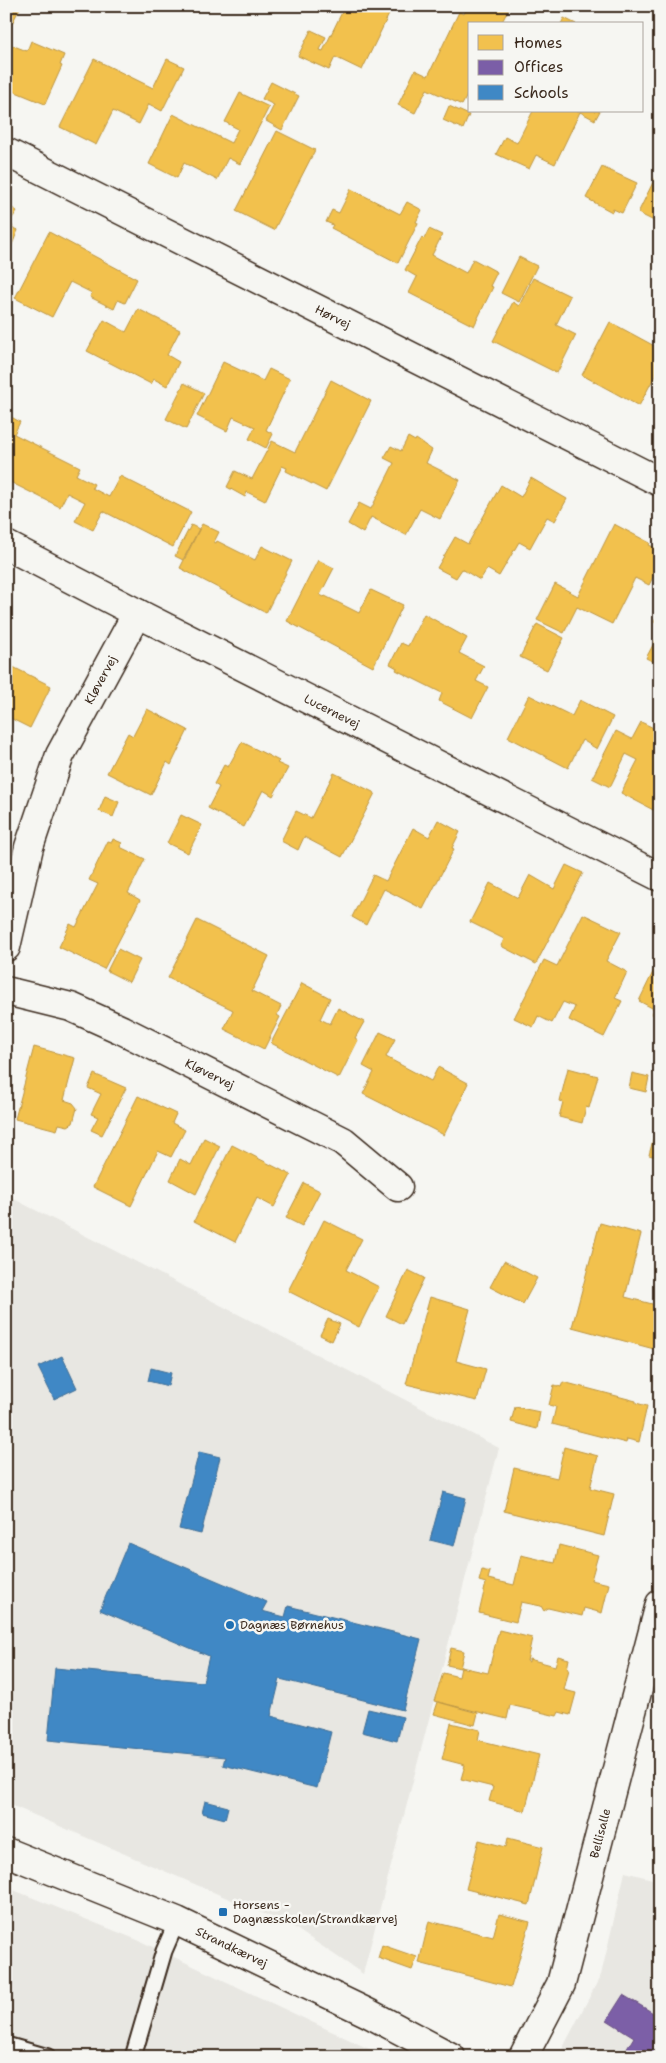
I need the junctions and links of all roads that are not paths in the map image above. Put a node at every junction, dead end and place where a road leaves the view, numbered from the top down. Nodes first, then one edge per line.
1 (6, 152) edge
2 (660, 482) edge
3 (6, 545) edge
4 (137, 614) junction
5 (660, 877) edge
6 (6, 946) edge
7 (6, 991) edge
8 (398, 1187) dead end
9 (660, 1604) edge
10 (6, 1852) edge
11 (177, 1921) junction
12 (6, 2045) edge
13 (48, 2057) edge
14 (133, 2057) edge
15 (450, 2057) edge
16 (523, 2057) edge

1 - 2 street, Hørvej
3 - 4 street, Lucernevej
4 - 5 street, Lucernevej
4 - 6 street, Kløvervej
7 - 8 street, Kløvervej
9 - 16 street, Bellisalle
10 - 11 street, Strandkærvej
11 - 14 lane
11 - 15 street, Strandkærvej
12 - 13 lane

